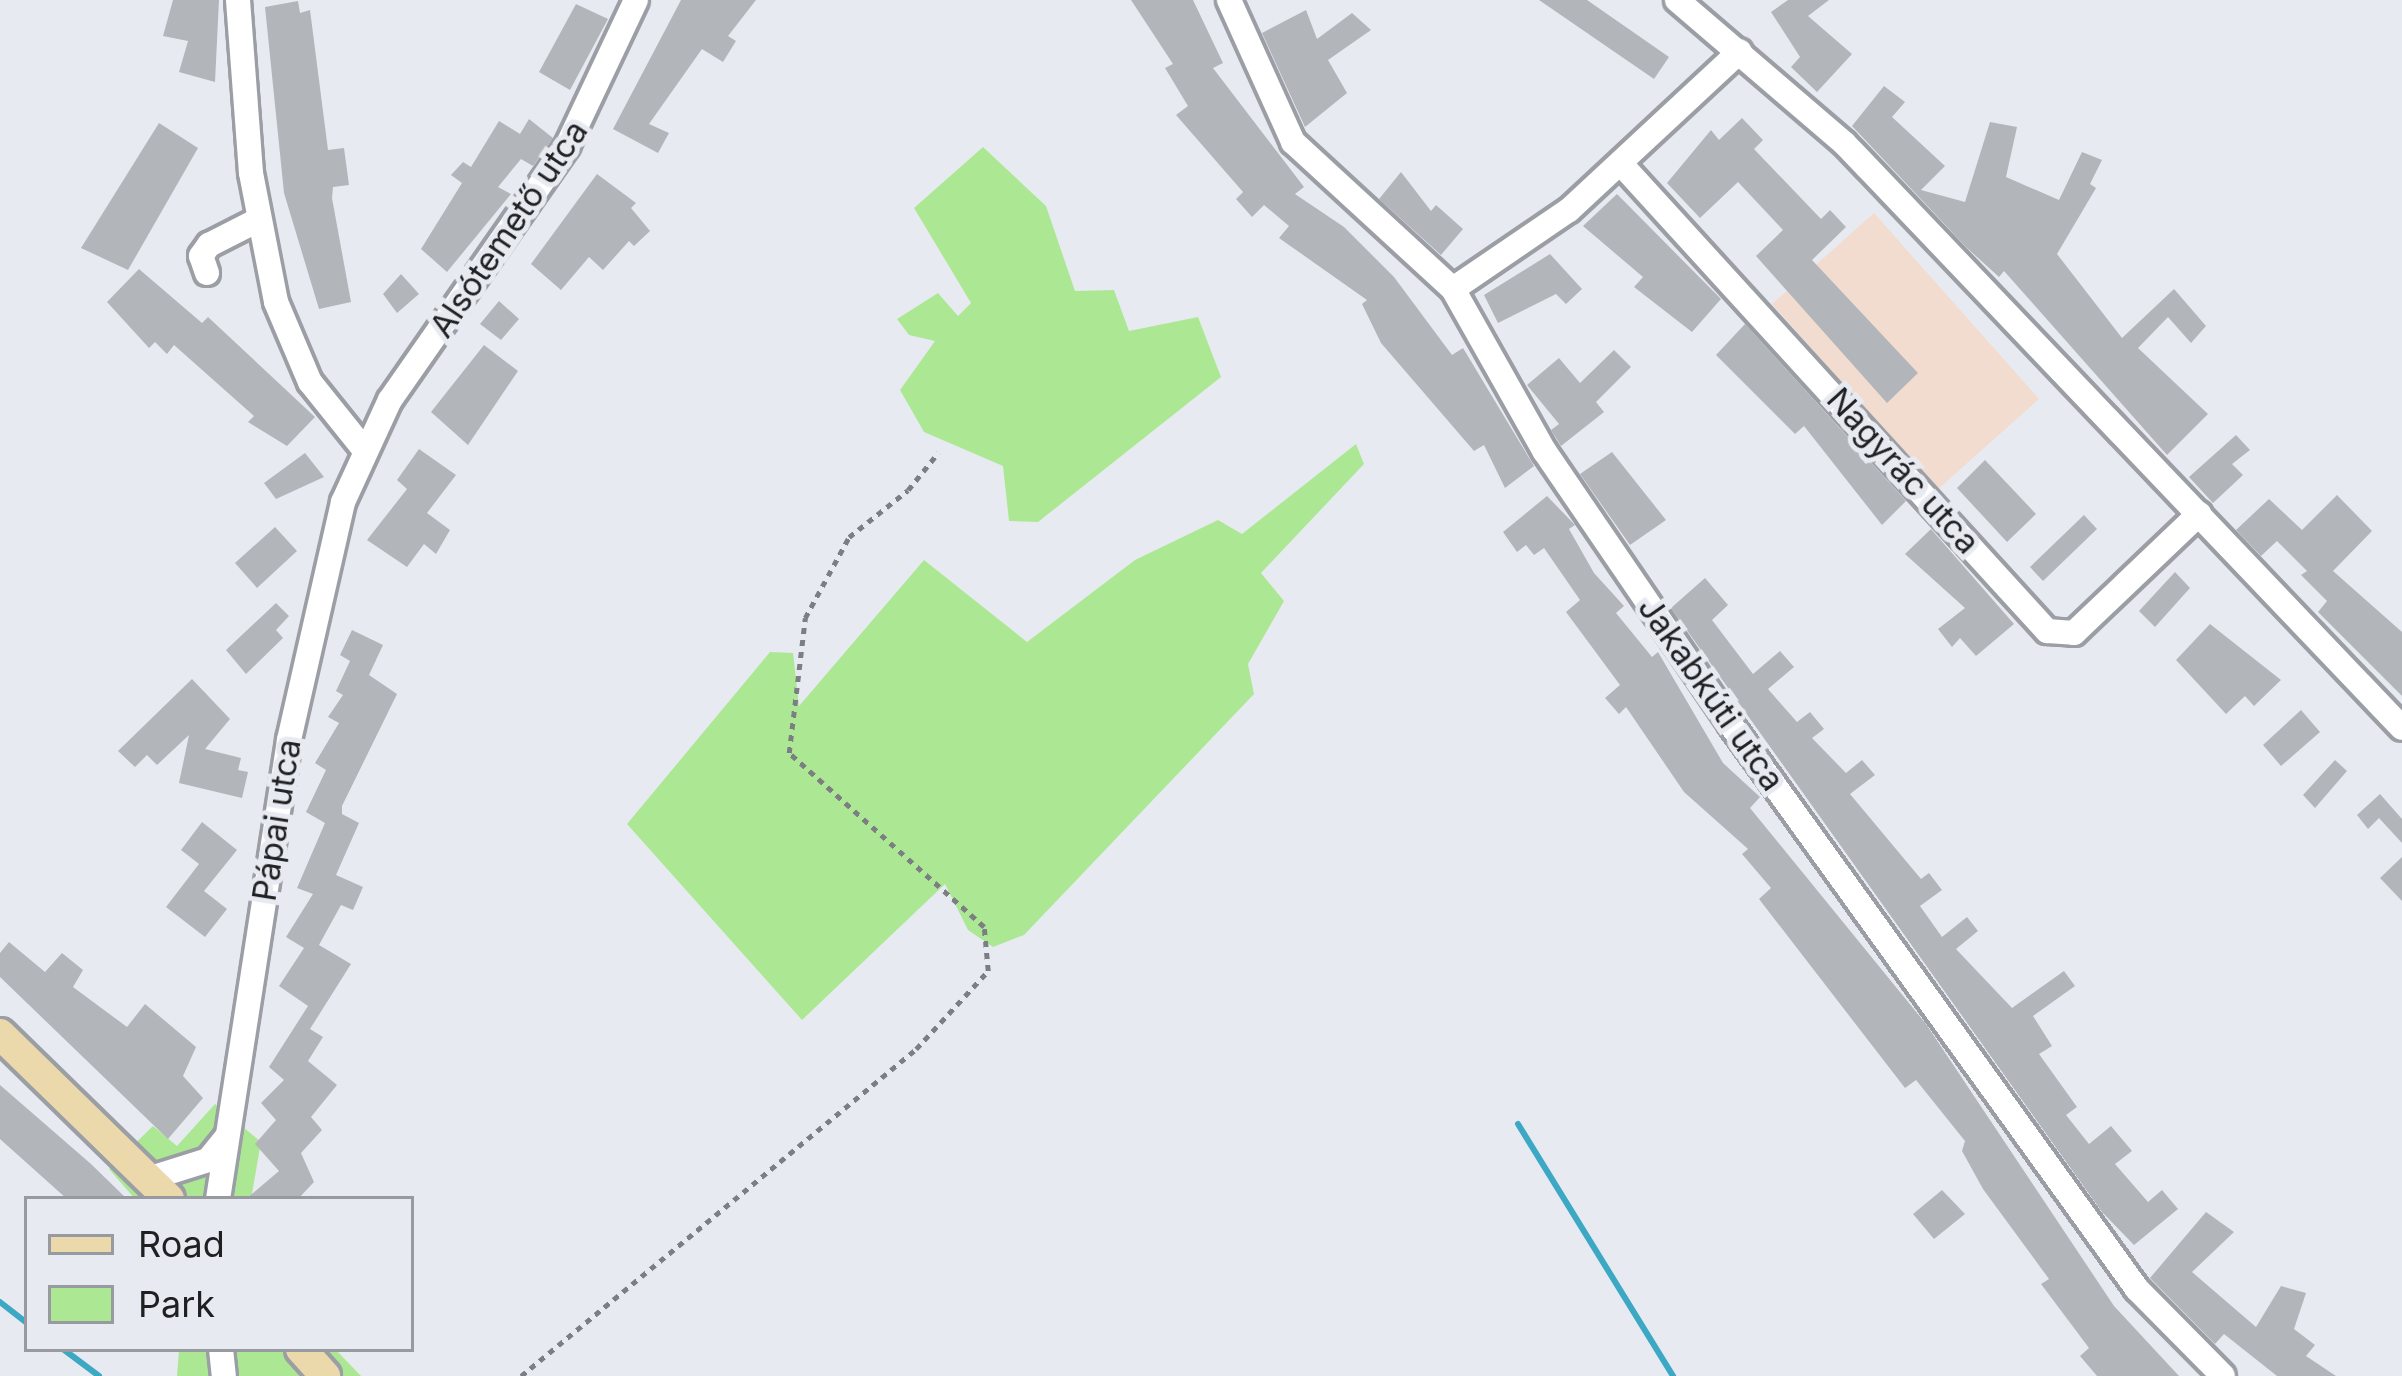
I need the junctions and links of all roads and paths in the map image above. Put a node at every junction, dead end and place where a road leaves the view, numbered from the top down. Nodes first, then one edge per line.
1 (238, 0) edge
2 (636, 0) edge
3 (1229, 0) edge
4 (1684, 2) edge
5 (1740, 51) junction
6 (1622, 165) junction
7 (259, 220) junction
8 (207, 273) dead end
9 (1454, 289) junction
10 (362, 447) junction
11 (938, 453) dead end
12 (2199, 514) junction
13 (2402, 728) edge
14 (0, 1034) edge
15 (230, 1130) junction
16 (160, 1189) edge
17 (219, 1196) edge
18 (521, 1376) edge
19 (2223, 1376) edge

1 - 7 street
2 - 10 street, Alsótemető utca
3 - 9 street, Jakabkúti utca
4 - 5 street
5 - 6 street
5 - 12 street
6 - 9 street
6 - 12 street, Nagyrác utca
7 - 8 street
7 - 10 street
9 - 19 street, Jakabkúti utca
10 - 15 street, Pápai utca
11 - 18 path
12 - 13 street
14 - 16 main road
15 - 16 street
15 - 17 street, Pápai utca

